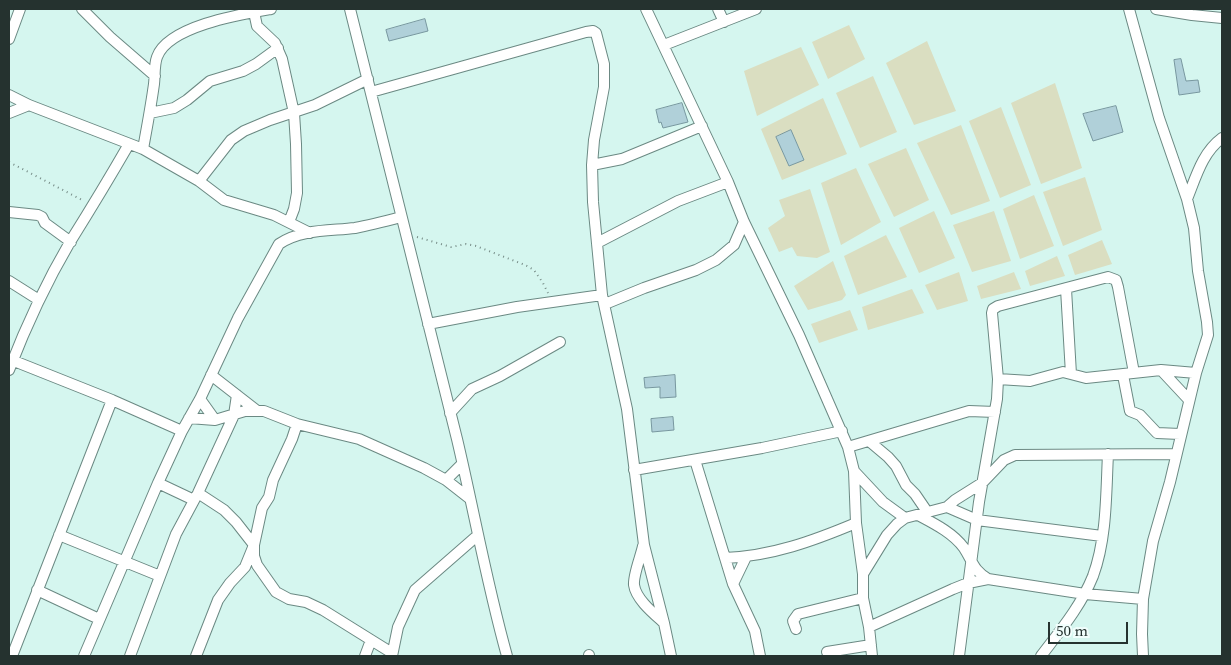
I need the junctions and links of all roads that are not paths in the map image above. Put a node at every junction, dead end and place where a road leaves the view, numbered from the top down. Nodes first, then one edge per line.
1 (20, 9) edge
2 (82, 9) edge
3 (271, 9) edge
4 (350, 9) edge
5 (646, 9) edge
6 (718, 9) edge
7 (756, 9) edge
8 (1129, 9) edge
9 (1156, 9) edge
10 (254, 12) junction
11 (1222, 18) edge
12 (724, 22) junction
13 (9, 39) edge
14 (664, 45) junction
15 (278, 48) junction
16 (155, 76) junction
17 (368, 79) junction
18 (371, 92) junction
19 (9, 95) edge
20 (29, 105) junction
21 (150, 112) junction
22 (9, 113) edge
23 (294, 113) junction
24 (702, 126) junction
25 (1222, 138) edge
26 (129, 144) junction
27 (143, 149) junction
28 (592, 165) junction
29 (199, 181) junction
30 (728, 182) junction
31 (1187, 199) junction
32 (9, 212) edge
33 (401, 217) junction
34 (288, 222) junction
35 (744, 222) junction
36 (310, 233) junction
37 (70, 242) junction
38 (597, 243) junction
39 (9, 281) edge
40 (1066, 289) junction
41 (604, 299) junction
42 (39, 300) junction
43 (428, 324) junction
44 (560, 342) dead end
45 (10, 363) edge
46 (1161, 370) junction
47 (1134, 373) junction
48 (1196, 373) junction
49 (1071, 374) junction
50 (211, 375) junction
51 (1122, 375) junction
52 (998, 379) junction
53 (237, 395) junction
54 (200, 398) junction
55 (112, 400) junction
56 (1189, 400) junction
57 (256, 410) junction
58 (995, 412) junction
59 (450, 413) junction
60 (234, 415) junction
61 (189, 418) junction
62 (215, 420) junction
63 (297, 424) junction
64 (182, 431) junction
65 (842, 431) junction
66 (1180, 434) junction
67 (869, 441) junction
68 (848, 447) junction
69 (989, 452) junction
70 (1108, 454) junction
71 (1176, 454) junction
72 (695, 460) junction
73 (1004, 460) junction
74 (462, 464) junction
75 (634, 470) junction
76 (854, 471) junction
77 (446, 480) junction
78 (158, 483) junction
79 (982, 483) junction
80 (196, 496) junction
81 (469, 498) junction
82 (947, 507) junction
83 (923, 514) junction
84 (905, 518) junction
85 (977, 520) junction
86 (856, 523) junction
87 (59, 535) junction
88 (478, 535) junction
89 (1102, 536) junction
90 (254, 545) junction
91 (644, 545) junction
92 (746, 557) junction
93 (726, 558) junction
94 (124, 562) junction
95 (971, 563) junction
96 (863, 574) junction
97 (160, 576) junction
98 (988, 579) junction
99 (968, 583) junction
100 (733, 584) junction
101 (37, 590) junction
102 (1085, 594) junction
103 (863, 598) junction
104 (1143, 599) junction
105 (99, 619) junction
106 (664, 623) junction
107 (869, 627) junction
108 (796, 629) dead end
109 (371, 640) junction
110 (871, 645) junction
111 (827, 652) dead end
112 (392, 655) edge
113 (12, 656) edge
114 (84, 656) edge
115 (130, 656) edge
116 (196, 656) edge
117 (365, 656) edge
118 (508, 656) edge
119 (671, 656) edge
120 (760, 656) edge
121 (872, 656) edge
122 (959, 656) edge
123 (1041, 656) edge
124 (1143, 656) edge

1 - 13 street
2 - 16 street
3 - 10 street
4 - 17 street
5 - 14 street
6 - 12 street
7 - 12 street
8 - 31 street
9 - 11 street
10 - 15 street
10 - 16 street
12 - 14 street
14 - 24 street
15 - 21 street
15 - 23 street
16 - 21 street
17 - 18 street
17 - 23 street
18 - 28 street
18 - 33 street
19 - 20 street
20 - 22 street
20 - 26 street
21 - 27 street
23 - 29 street
23 - 34 street
24 - 28 street
24 - 30 street
25 - 31 street
26 - 27 street
26 - 37 street
27 - 29 street
28 - 38 street
29 - 34 street
30 - 35 street
30 - 38 street
31 - 48 street
32 - 37 street
33 - 36 street
33 - 43 street
34 - 36 street
35 - 41 street
35 - 65 street
36 - 50 street
37 - 42 street
38 - 41 street
39 - 42 street
40 - 47 street
40 - 49 street
40 - 52 street
41 - 43 street
41 - 75 street
42 - 45 street
43 - 59 street
44 - 59 street
45 - 55 street
46 - 47 street
46 - 48 street
46 - 56 street
47 - 51 street
48 - 56 street
49 - 51 street
49 - 52 street
50 - 53 street
50 - 54 street
51 - 66 street
52 - 58 street
53 - 57 street
53 - 60 street
54 - 61 street
54 - 62 street
55 - 64 street
55 - 87 street
56 - 66 street
57 - 60 street
57 - 63 street
58 - 67 street
58 - 69 street
59 - 74 street
60 - 62 street
60 - 80 street
61 - 62 street
61 - 64 street
63 - 77 street
63 - 90 street
64 - 78 street
65 - 68 street
65 - 72 street
66 - 71 street
67 - 68 street
67 - 83 street
68 - 76 street
69 - 73 street
69 - 79 street
70 - 71 street
70 - 73 street
70 - 89 street
71 - 104 street
72 - 75 street
72 - 93 street
73 - 79 street
74 - 77 street
74 - 81 street
75 - 91 street
76 - 84 street
76 - 86 street
77 - 81 street
78 - 80 street
78 - 94 street
79 - 82 street
79 - 85 street
80 - 90 street
80 - 97 street
81 - 88 street
82 - 83 street
82 - 85 street
83 - 84 street
83 - 95 street
84 - 96 street
85 - 89 street
85 - 95 street
86 - 92 street
86 - 96 street
87 - 94 street
87 - 101 street
88 - 112 street
88 - 118 street
89 - 102 street
90 - 109 street
90 - 116 street
91 - 106 street
91 - 106 street
92 - 93 street
92 - 100 street
93 - 100 street
94 - 97 street
94 - 105 street
95 - 98 street
95 - 99 street
96 - 103 street
97 - 115 street
98 - 99 street
98 - 102 street
99 - 107 street
99 - 122 street
100 - 120 street
101 - 105 street
101 - 113 street
102 - 104 street
102 - 123 street
103 - 107 street
103 - 108 street
104 - 124 street
105 - 114 street
106 - 119 street
107 - 110 street
109 - 112 street
109 - 117 street
110 - 111 street
110 - 121 street

